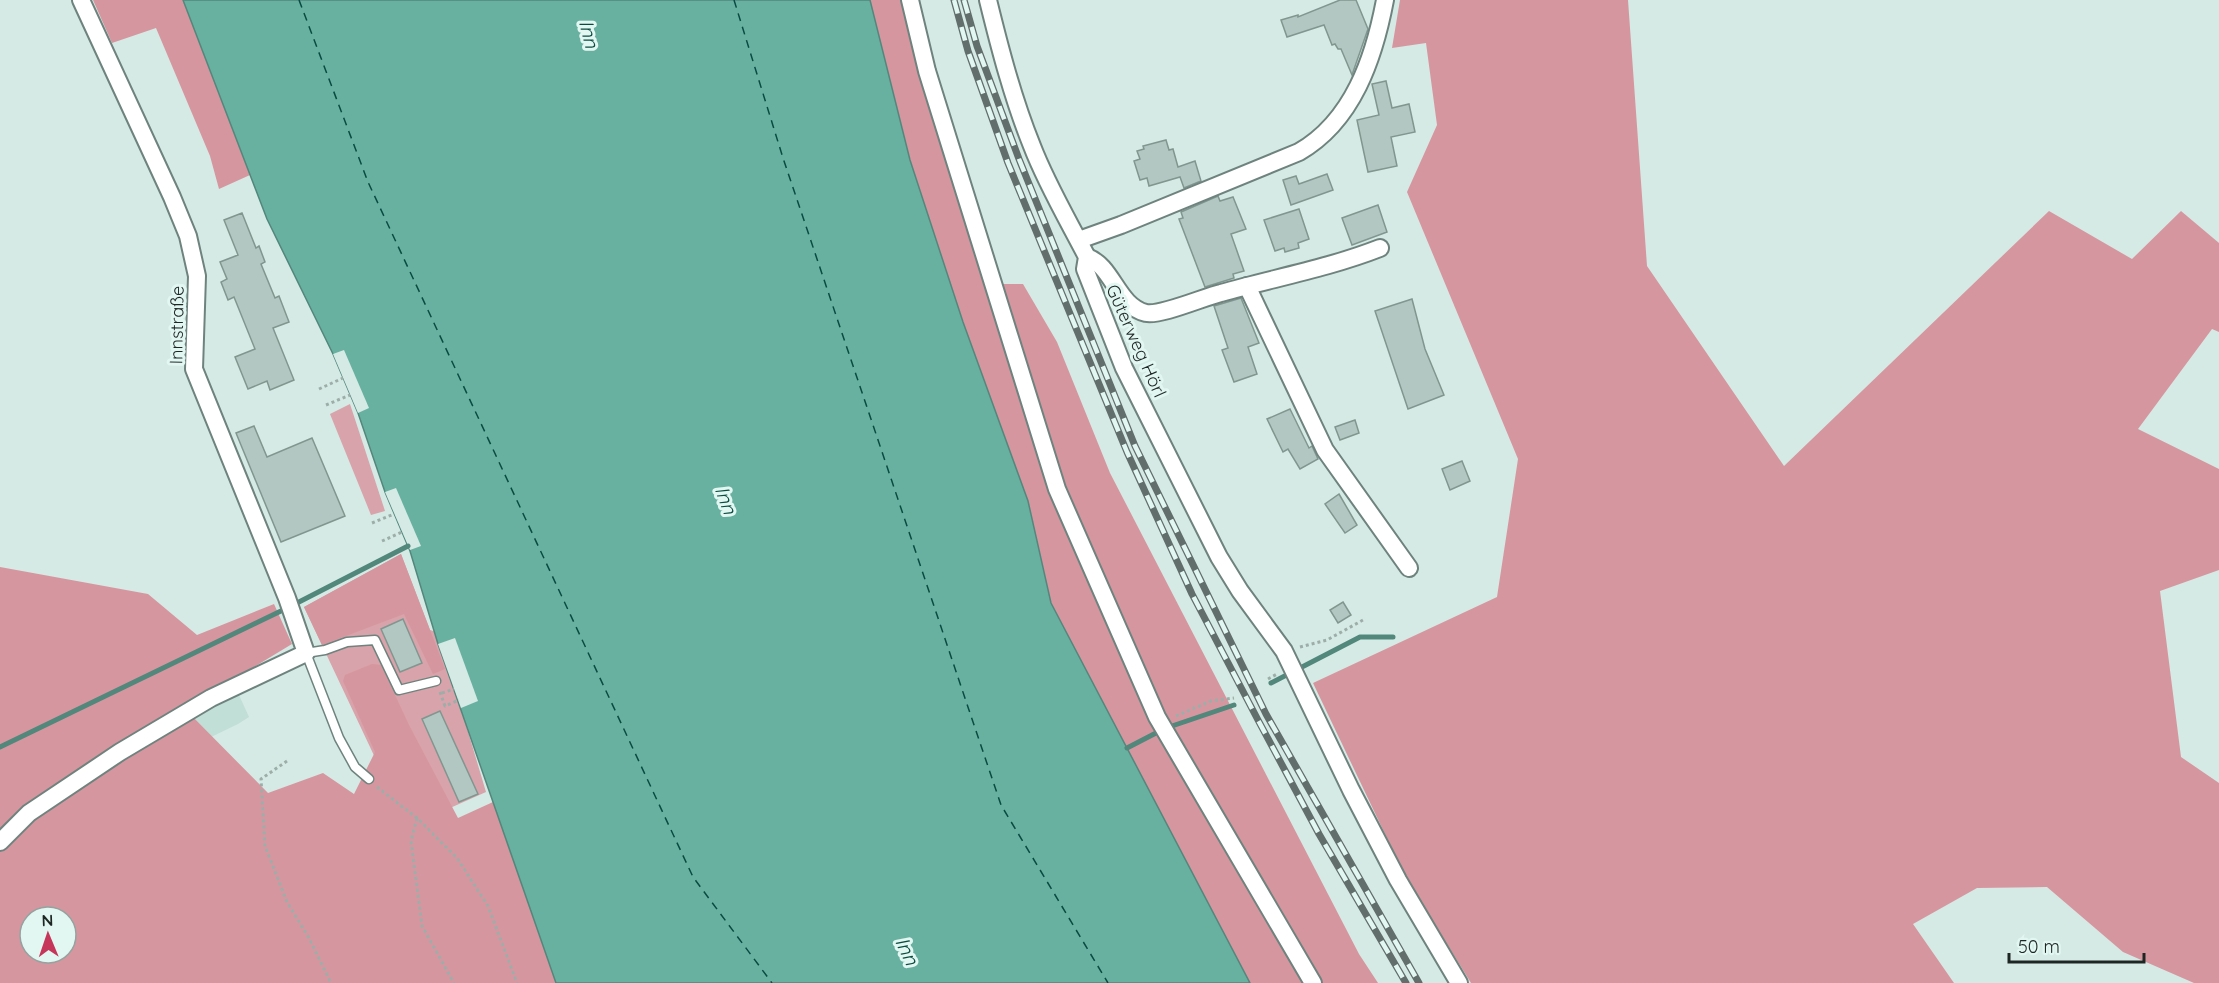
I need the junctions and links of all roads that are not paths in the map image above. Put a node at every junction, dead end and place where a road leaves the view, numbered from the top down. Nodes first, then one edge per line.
1 (81, 0) edge
2 (910, 0) edge
3 (988, 0) edge
4 (1385, 0) edge
5 (1078, 240) junction
6 (1380, 248) dead end
7 (1088, 257) junction
8 (1247, 286) junction
9 (1409, 568) dead end
10 (306, 653) junction
11 (436, 681) dead end
12 (369, 779) road end
13 (0, 842) edge
14 (1313, 983) edge
15 (1459, 983) edge

1 - 10 street, Innstraße
2 - 14 street
3 - 5 street, Güterweg Hörl
4 - 5 street
5 - 7 street, Güterweg Hörl
6 - 8 street
7 - 8 street
7 - 15 street, Güterweg Hörl
8 - 9 street
10 - 11 lane
10 - 12 lane
10 - 13 street

